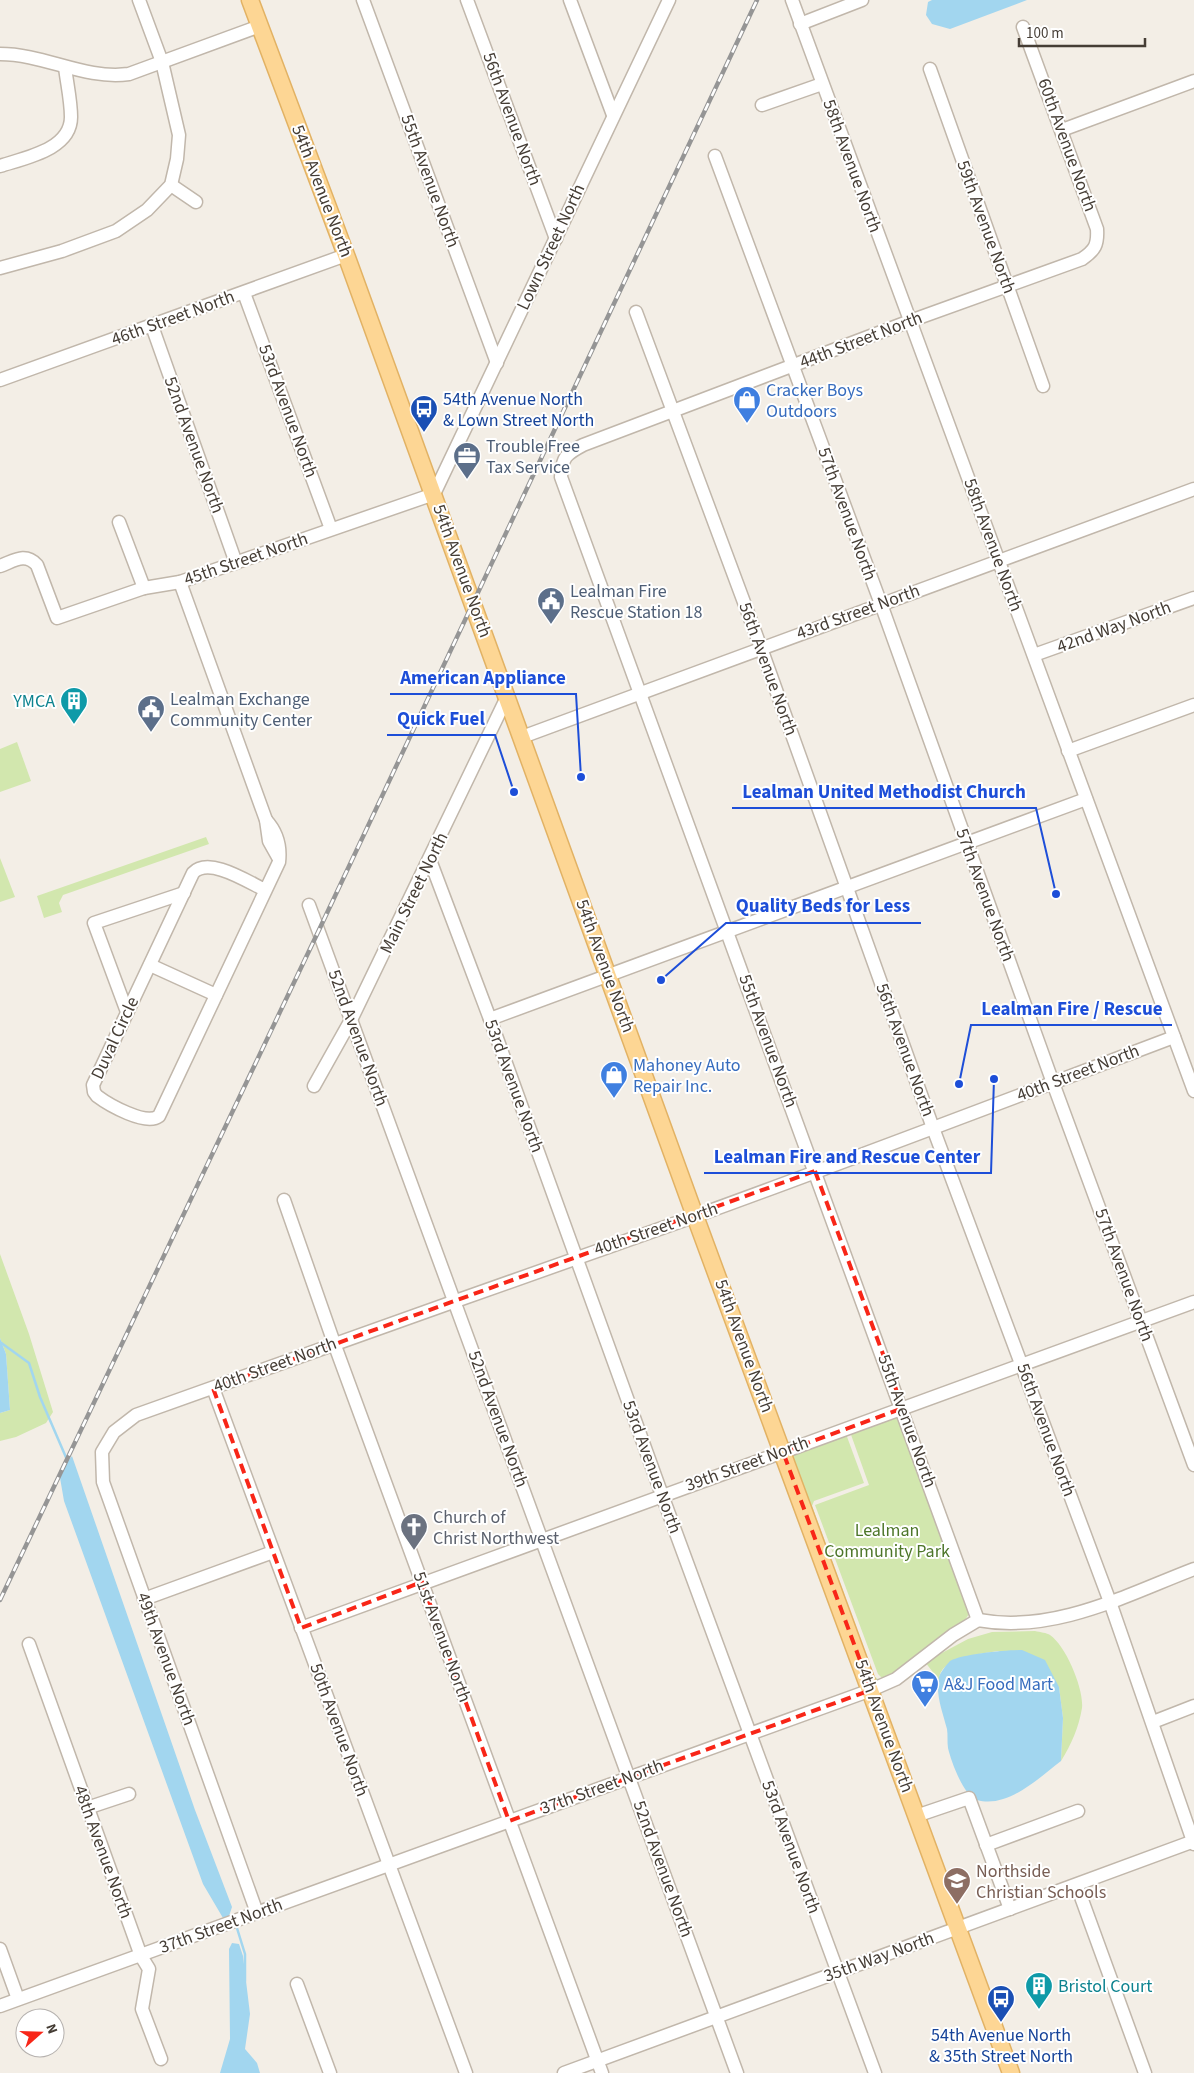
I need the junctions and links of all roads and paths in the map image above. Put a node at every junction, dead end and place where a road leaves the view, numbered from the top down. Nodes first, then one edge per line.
1 (139, 0) edge
2 (250, 0) edge
3 (363, 0) edge
4 (467, 0) edge
5 (570, 0) edge
6 (669, 0) edge
7 (792, 0) edge
8 (862, 0) edge
9 (800, 24) junction
10 (260, 26) junction
11 (1023, 27) dead end
12 (0, 54) edge
13 (162, 62) junction
14 (65, 67) junction
15 (930, 69) dead end
16 (1194, 81) edge
17 (822, 84) junction
18 (762, 105) dead end
19 (613, 115) junction
20 (1062, 130) junction
21 (714, 156) dead end
22 (0, 166) edge
23 (171, 185) junction
24 (196, 202) dead end
25 (556, 238) junction
26 (346, 255) junction
27 (1082, 259) joint
28 (0, 268) edge
29 (1008, 286) junction
30 (244, 293) junction
31 (636, 312) dead end
32 (910, 321) junction
33 (152, 326) junction
34 (497, 363) junction
35 (792, 366) junction
36 (0, 380) edge
37 (1043, 386) dead end
38 (672, 410) junction
39 (562, 462) joint
40 (1194, 489) edge
41 (434, 494) junction
42 (119, 522) dead end
43 (331, 529) junction
44 (999, 560) junction
45 (236, 563) junction
46 (0, 566) edge
47 (180, 582) junction
48 (144, 588) junction
49 (1194, 598) edge
50 (881, 604) junction
51 (761, 648) junction
52 (1034, 655) junction
53 (640, 692) junction
54 (508, 697) junction
55 (1194, 705) edge
56 (522, 738) junction
57 (1068, 751) junction
58 (1086, 799) junction
59 (967, 843) junction
60 (430, 860) junction
61 (847, 886) junction
62 (266, 890) junction
63 (184, 893) junction
64 (309, 905) dead end
65 (728, 931) junction
66 (150, 965) junction
67 (608, 976) junction
68 (216, 995) junction
69 (127, 1012) junction
70 (490, 1019) junction
71 (351, 1020) junction
72 (1174, 1037) junction
73 (1053, 1083) junction
74 (314, 1086) dead end
75 (1194, 1091) edge
76 (934, 1128) junction
77 (815, 1171) junction
78 (284, 1200) dead end
79 (695, 1216) junction
80 (576, 1257) junction
81 (454, 1300) junction
82 (1194, 1302) edge
83 (1142, 1322) junction
84 (334, 1343) junction
85 (1022, 1366) junction
86 (213, 1388) junction
87 (903, 1408) junction
88 (136, 1415) joint
89 (783, 1452) junction
90 (1194, 1465) edge
91 (662, 1495) junction
92 (541, 1538) junction
93 (273, 1552) junction
94 (1194, 1569) edge
95 (422, 1582) junction
96 (144, 1598) junction
97 (1110, 1602) junction
98 (978, 1620) junction
99 (301, 1628) junction
100 (29, 1644) dead end
101 (871, 1690) junction
102 (1194, 1706) edge
103 (1152, 1722) junction
104 (749, 1733) junction
105 (629, 1777) junction
106 (129, 1794) dead end
107 (88, 1808) junction
108 (1078, 1810) dead end
109 (916, 1816) junction
110 (510, 1821) junction
111 (1194, 1842) edge
112 (986, 1845) junction
113 (389, 1864) junction
114 (1077, 1886) junction
115 (1010, 1910) junction
116 (253, 1914) junction
117 (958, 1928) junction
118 (0, 1949) edge
119 (141, 1956) junction
120 (838, 1973) junction
121 (297, 1984) dead end
122 (18, 1999) junction
123 (0, 2006) edge
124 (716, 2016) junction
125 (161, 2059) dead end
126 (600, 2067) edge
127 (330, 2073) edge
128 (466, 2073) edge
129 (564, 2073) edge
130 (737, 2073) edge
131 (875, 2073) edge
132 (1010, 2073) edge
133 (1145, 2073) edge

1 - 13 street
2 - 10 main road, 54th Avenue North
3 - 34 street, 55th Avenue North
4 - 25 street, 56th Avenue North
5 - 19 street
6 - 19 street, Lown Street North
7 - 9 street, 58th Avenue North
8 - 9 street
9 - 17 street, 58th Avenue North
10 - 13 street
10 - 26 main road, 54th Avenue North
11 - 20 street, 60th Avenue North
12 - 14 street
13 - 14 street
13 - 23 street
14 - 22 street
15 - 29 street, 59th Avenue North
16 - 20 street
17 - 18 street
17 - 32 street, 58th Avenue North
19 - 25 street, Lown Street North
20 - 27 street, 60th Avenue North
21 - 35 street, 57th Avenue North
23 - 24 street
23 - 28 street
25 - 34 street, Lown Street North
26 - 30 street, 46th Street North
26 - 41 main road, 54th Avenue North
27 - 29 street, 44th Street North
29 - 32 street, 44th Street North
29 - 37 street, 59th Avenue North
30 - 33 street, 46th Street North
30 - 43 street, 53rd Avenue North
31 - 38 street, 56th Avenue North
32 - 35 street, 44th Street North
32 - 44 street, 58th Avenue North
33 - 36 street, 46th Street North
33 - 45 street, 52nd Avenue North
34 - 41 street, Lown Street North
35 - 38 street, 44th Street North
35 - 50 street, 57th Avenue North
38 - 39 street, 44th Street North
38 - 51 street, 56th Avenue North
39 - 53 street, 55th Avenue North
40 - 44 street, 43rd Street North
41 - 43 street, 45th Street North
41 - 54 main road, 54th Avenue North
42 - 48 street
43 - 45 street, 45th Street North
44 - 50 street, 43rd Street North
44 - 52 street, 58th Avenue North
45 - 47 street, 45th Street North
46 - 48 street, 45th Street North
47 - 48 street, 45th Street North
47 - 62 street, Duval Circle
49 - 52 street, 42nd Way North
50 - 51 street, 43rd Street North
50 - 59 street, 57th Avenue North
51 - 53 street, 43rd Street North
51 - 61 street, 56th Avenue North
52 - 57 street, 58th Avenue North
53 - 56 street, 43rd Street North
53 - 65 street, 55th Avenue North
54 - 56 main road, 54th Avenue North
54 - 60 street, Main Street North
55 - 57 street
56 - 67 main road, 54th Avenue North
57 - 58 street, 58th Avenue North
58 - 59 street
58 - 72 street, 58th Avenue North
59 - 61 street
59 - 73 street, 57th Avenue North
60 - 70 street, 53rd Avenue North
60 - 71 street, Main Street North
61 - 65 street
61 - 76 street, 56th Avenue North
62 - 63 street, Duval Circle
62 - 68 street, Duval Circle
63 - 66 street, Duval Circle
63 - 69 street
64 - 71 street, 52nd Avenue North
65 - 67 street
65 - 77 street, 55th Avenue North
66 - 68 street
66 - 69 street, Duval Circle
67 - 70 street
67 - 79 main road, 54th Avenue North
68 - 69 street, Duval Circle
70 - 80 street, 53rd Avenue North
71 - 74 street, Main Street North
71 - 81 street, 52nd Avenue North
72 - 73 street, 40th Street North
72 - 75 street, 58th Avenue North
73 - 76 street, 40th Street North
73 - 83 street, 57th Avenue North
76 - 77 street, 40th Street North
76 - 85 street, 56th Avenue North
77 - 79 street, 40th Street North
77 - 87 street, 55th Avenue North
78 - 84 street, 51st Avenue North
79 - 80 street, 40th Street North
79 - 89 main road, 54th Avenue North
80 - 81 street, 40th Street North
80 - 91 street, 53rd Avenue North
81 - 84 street, 40th Street North
81 - 92 street, 52nd Avenue North
82 - 83 street, 39th Street North
83 - 85 street, 39th Street North
83 - 90 street, 57th Avenue North
84 - 86 street, 40th Street North
84 - 95 street, 51st Avenue North
85 - 87 street, 39th Street North
85 - 97 street, 56th Avenue North
86 - 88 street, 40th Street North
86 - 93 street, 50th Avenue North
87 - 89 street, 39th Street North
87 - 98 street, 55th Avenue North
88 - 96 street, 49th Avenue North
89 - 91 street, 39th Street North
89 - 101 main road, 54th Avenue North
91 - 92 street, 39th Street North
91 - 104 street, 53rd Avenue North
92 - 95 street, 39th Street North
92 - 105 street, 52nd Avenue North
93 - 96 street
93 - 99 street, 50th Avenue North
94 - 97 street
95 - 99 street, 39th Street North
95 - 110 street, 51st Avenue North
96 - 116 street, 49th Avenue North
97 - 98 street
97 - 103 street, 56th Avenue North
98 - 101 street, 37th Street North
99 - 113 street, 50th Avenue North
100 - 107 street, 48th Avenue North
101 - 104 street, 37th Street North
101 - 109 main road, 54th Avenue North
102 - 103 street
103 - 111 street, 56th Avenue North
104 - 105 street, 37th Street North
104 - 120 street, 53rd Avenue North
105 - 110 street, 37th Street North
105 - 124 street, 52nd Avenue North
106 - 107 street
107 - 119 street, 48th Avenue North
108 - 112 street
109 - 112 street
109 - 117 main road, 54th Avenue North
110 - 113 street, 37th Street North
110 - 126 street, 51st Avenue North
111 - 114 street, 35th Way North
112 - 115 street
113 - 116 street, 37th Street North
113 - 128 street, 50th Avenue North
114 - 115 street, 35th Way North
114 - 133 street
115 - 117 street, 35th Way North
116 - 119 street, 37th Street North
117 - 120 street, 35th Way North
117 - 132 main road, 54th Avenue North
118 - 122 street
119 - 122 street, 37th Street North
119 - 125 street, 48th Avenue North
120 - 124 street, 35th Way North
120 - 131 street, 53rd Avenue North
121 - 127 street
122 - 123 street, 37th Street North
124 - 126 street, 35th Way North
124 - 130 street, 52nd Avenue North
126 - 129 street, 35th Way North

